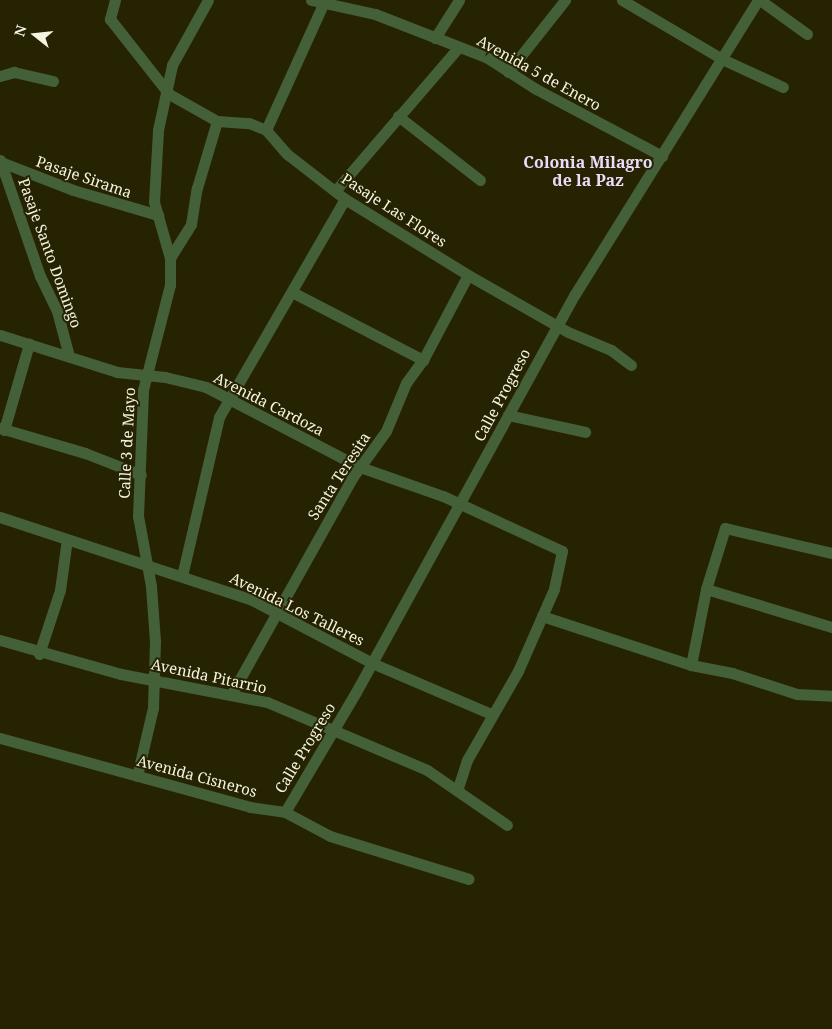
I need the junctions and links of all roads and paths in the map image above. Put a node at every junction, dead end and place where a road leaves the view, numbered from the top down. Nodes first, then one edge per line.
1 (115, 0) edge
2 (208, 0) edge
3 (311, 0) edge
4 (459, 0) edge
5 (564, 0) edge
6 (622, 0) edge
7 (759, 0) edge
8 (324, 1) edge
9 (807, 34) dead end
10 (434, 38) junction
11 (459, 47) junction
12 (722, 59) junction
13 (508, 72) junction
14 (0, 76) edge
15 (53, 81) dead end
16 (783, 86) dead end
17 (167, 91) junction
18 (398, 116) junction
19 (217, 121) junction
20 (266, 130) junction
21 (662, 156) junction
22 (1, 161) edge
23 (480, 180) dead end
24 (335, 191) junction
25 (345, 199) junction
26 (158, 215) junction
27 (170, 258) junction
28 (468, 275) junction
29 (292, 292) junction
30 (557, 324) junction
31 (0, 335) edge
32 (29, 344) junction
33 (69, 356) junction
34 (423, 360) junction
35 (631, 365) dead end
36 (147, 375) junction
37 (229, 400) junction
38 (508, 415) junction
39 (2, 429) edge
40 (585, 432) dead end
41 (360, 467) junction
42 (141, 475) junction
43 (460, 504) junction
44 (0, 517) edge
45 (67, 540) junction
46 (832, 552) edge
47 (146, 566) junction
48 (182, 576) junction
49 (706, 589) junction
50 (275, 612) junction
51 (542, 616) junction
52 (832, 627) edge
53 (0, 640) edge
54 (39, 654) junction
55 (372, 663) junction
56 (692, 665) junction
57 (153, 680) junction
58 (232, 693) junction
59 (832, 696) edge
60 (491, 714) junction
61 (335, 729) junction
62 (0, 738) edge
63 (137, 776) junction
64 (458, 788) junction
65 (285, 812) junction
66 (507, 824) dead end
67 (469, 879) dead end

1 - 17 street
2 - 17 street, Calle 3 de Mayo
3 - 8 street, Avenida 5 de Enero
4 - 10 street
5 - 13 street
6 - 12 street
7 - 9 street
7 - 12 street, Calle Progreso
8 - 10 street, Avenida 5 de Enero
8 - 20 street
10 - 11 street, Avenida 5 de Enero
11 - 13 street, Avenida 5 de Enero
11 - 18 street
12 - 16 street
12 - 21 street, Calle Progreso
13 - 21 street, Avenida 5 de Enero
14 - 15 street
17 - 19 street
17 - 26 street, Calle 3 de Mayo
18 - 23 street
18 - 24 street
19 - 20 street
19 - 27 street
20 - 24 street, Pasaje Las Flores
21 - 30 street, Calle Progreso
22 - 26 street, Pasaje Sirama
22 - 33 street, Pasaje Santo Domingo
24 - 25 street, Pasaje Las Flores
25 - 28 street, Pasaje Las Flores
25 - 29 street
26 - 27 street, Calle 3 de Mayo
27 - 36 street, Calle 3 de Mayo
28 - 30 street, Pasaje Las Flores
28 - 34 street, Santa Teresita
29 - 34 street
29 - 37 street
30 - 35 street, Pasaje Las Flores
30 - 38 street, Calle Progreso
31 - 32 street, Avenida Cardoza
32 - 33 street, Avenida Cardoza
32 - 39 street
33 - 36 street, Avenida Cardoza
34 - 41 street, Santa Teresita
36 - 37 street, Avenida Cardoza
36 - 42 street, Calle 3 de Mayo
37 - 41 street, Avenida Cardoza
37 - 48 street
38 - 40 street
38 - 43 street, Calle Progreso
39 - 42 street
41 - 43 street, Avenida Cardoza
41 - 50 street, Santa Teresita
42 - 47 street, Calle 3 de Mayo
43 - 51 street, Avenida Cardoza
43 - 55 street, Calle Progreso
44 - 45 street, Avenida Los Talleres
45 - 47 street, Avenida Los Talleres
45 - 54 street
46 - 49 street
47 - 48 street, Avenida Los Talleres
47 - 57 street, Calle 3 de Mayo
48 - 50 street, Avenida Los Talleres
49 - 52 street
49 - 56 street
50 - 55 street, Avenida Los Talleres
50 - 58 street, Santa Teresita
51 - 56 street
51 - 60 street
53 - 54 street, Avenida Pitarrio
54 - 57 street, Avenida Pitarrio
55 - 60 street, Avenida Los Talleres
55 - 61 street, Calle Progreso
56 - 59 street
57 - 58 street, Avenida Pitarrio
57 - 63 street, Calle 3 de Mayo
58 - 61 street, Avenida Pitarrio
60 - 64 street
61 - 64 street, Avenida Pitarrio
61 - 65 street, Calle Progreso
62 - 63 street, Avenida Cisneros
63 - 65 street, Avenida Cisneros
64 - 66 street, Avenida Pitarrio
65 - 67 street, Avenida Cisneros

